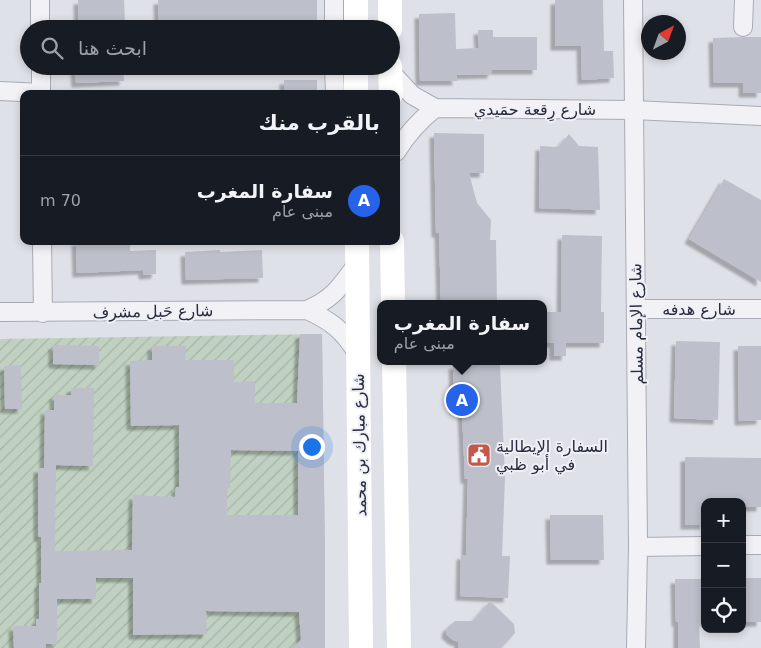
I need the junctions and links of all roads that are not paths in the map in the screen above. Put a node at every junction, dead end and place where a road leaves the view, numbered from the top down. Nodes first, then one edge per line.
1 (40, 0) edge
2 (334, 0) edge
3 (356, 0) edge
4 (390, 0) edge
5 (633, 0) edge
6 (744, 0) edge
7 (40, 20) edge
8 (334, 20) edge
9 (356, 20) edge
10 (390, 20) edge
11 (743, 27) dead end
12 (40, 75) edge
13 (334, 75) edge
14 (356, 75) edge
15 (390, 75) edge
16 (396, 75) edge
17 (41, 90) edge
18 (335, 90) edge
19 (356, 90) edge
20 (391, 90) edge
21 (0, 91) edge
22 (20, 92) edge
23 (435, 108) junction
24 (634, 110) junction
25 (761, 116) edge
26 (400, 145) edge
27 (42, 245) edge
28 (392, 245) edge
29 (357, 252) edge
30 (393, 300) edge
31 (636, 309) junction
32 (761, 309) edge
33 (307, 310) junction
34 (0, 312) edge
35 (43, 313) junction
36 (357, 353) junction
37 (394, 365) edge
38 (761, 545) edge
39 (701, 546) edge
40 (746, 546) edge
41 (638, 547) junction
42 (361, 648) edge
43 (399, 648) edge
44 (636, 648) edge

1 - 7 street
2 - 8 street
3 - 9 main road
4 - 10 main road
5 - 24 street, شارع الإمام مسلم
6 - 11 street
12 - 17 street
13 - 18 street
14 - 19 main road
15 - 20 main road
16 - 23 street, شارع رِقعة حمَيدي
21 - 22 street
23 - 24 street, شارع رِقعة حمَيدي
23 - 26 street
24 - 25 street, شارع رِقعة حمَيدي
24 - 31 street, شارع الإمام مسلم
27 - 35 street
28 - 30 main road
29 - 33 street, شارع حَبل مشرف
29 - 36 main road, شارع مبارك بن محمد
31 - 32 street, شارع هدفه
31 - 41 street, شارع الإمام مسلم
33 - 35 street, شارع حَبل مشرف
33 - 36 street, شارع حَبل مشرف
34 - 35 street, شارع حَبل مشرف
36 - 42 main road, شارع مبارك بن محمد
37 - 43 main road
38 - 40 street
39 - 41 street
41 - 44 street, شارع الإمام مسلم

